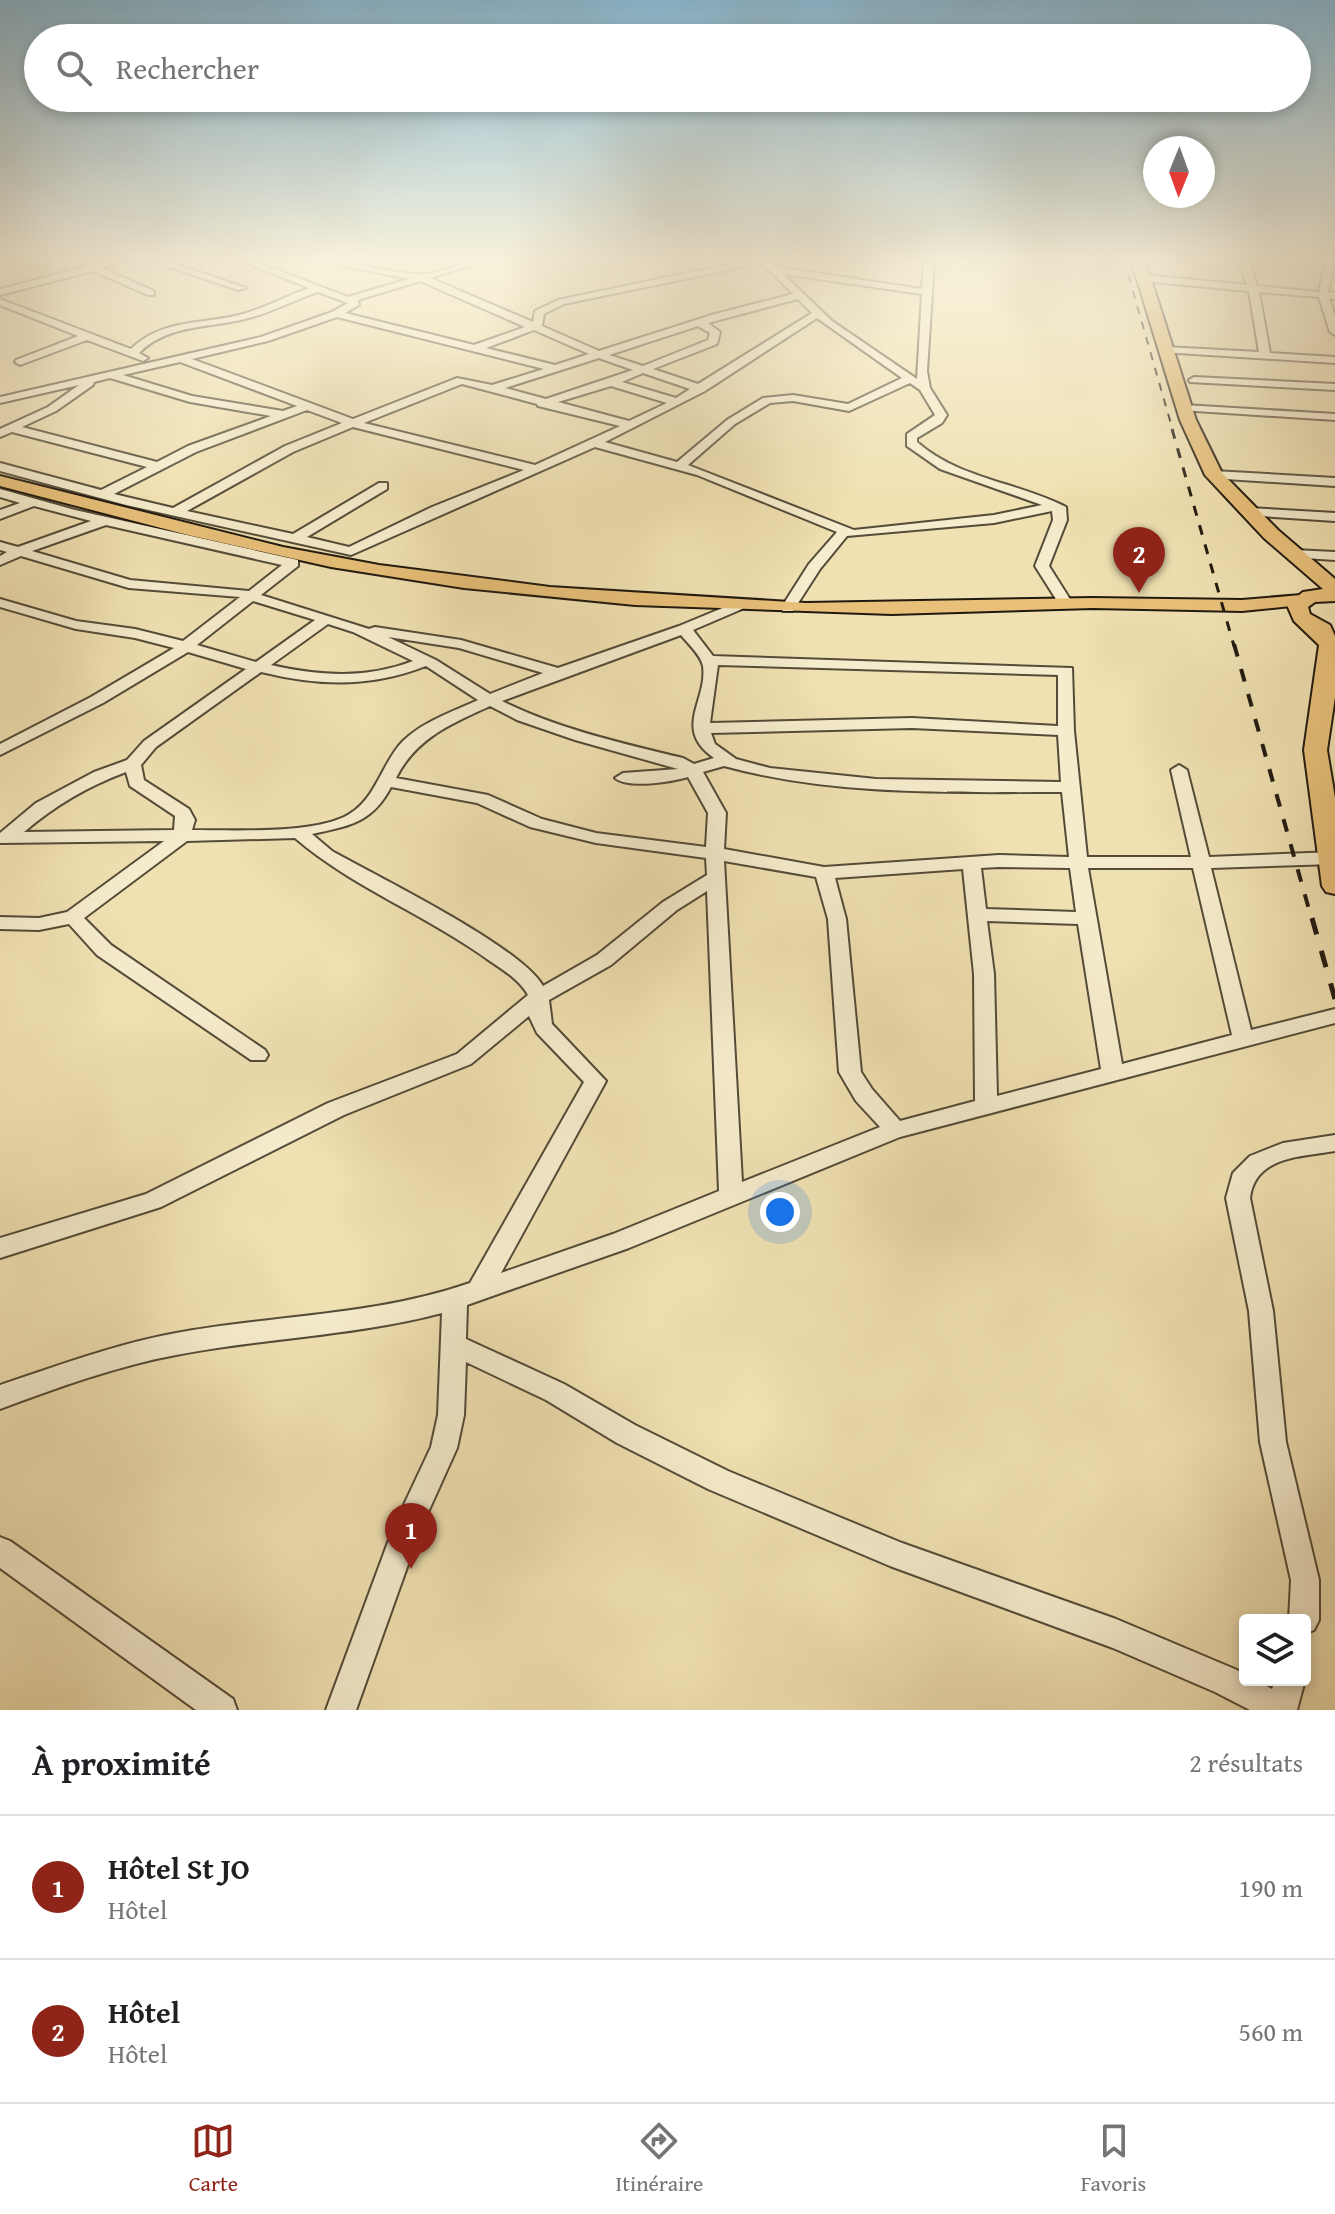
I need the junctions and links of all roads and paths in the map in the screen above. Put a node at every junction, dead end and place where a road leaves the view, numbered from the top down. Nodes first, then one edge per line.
1 (77, 340) edge
2 (97, 340) edge
3 (148, 340) edge
4 (260, 340) edge
5 (437, 340) edge
6 (499, 340) edge
7 (567, 340) edge
8 (646, 340) edge
9 (713, 340) edge
10 (777, 340) edge
11 (852, 340) edge
12 (924, 340) edge
13 (1163, 340) edge
14 (1262, 340) edge
15 (473, 349) junction
16 (1166, 350) junction
17 (133, 353) junction
18 (600, 355) junction
19 (1265, 356) junction
20 (180, 358) junction
21 (1335, 360) edge
22 (20, 362) dead end
23 (155, 363) junction
24 (555, 368) junction
25 (642, 370) junction
26 (112, 375) junction
27 (910, 379) junction
28 (1194, 380) dead end
29 (611, 382) junction
30 (1335, 387) edge
31 (924, 388) junction
32 (491, 389) junction
33 (701, 389) junction
34 (0, 400) edge
35 (677, 402) junction
36 (542, 404) junction
37 (308, 406) junction
38 (1184, 408) junction
39 (286, 414) junction
40 (1335, 417) edge
41 (357, 425) junction
42 (630, 425) junction
43 (6, 430) edge
44 (593, 443) junction
45 (680, 465) junction
46 (158, 466) junction
47 (0, 467) edge
48 (535, 469) junction
49 (1214, 475) junction
50 (0, 481) edge
51 (1335, 482) edge
52 (67, 485) junction
53 (383, 486) dead end
54 (0, 493) edge
55 (104, 494) junction
56 (40, 498) junction
57 (1054, 506) junction
58 (175, 512) junction
59 (1249, 512) junction
60 (0, 515) edge
61 (114, 517) junction
62 (1335, 517) edge
63 (844, 532) junction
64 (293, 540) junction
65 (0, 546) edge
66 (22, 550) junction
67 (351, 551) junction
68 (1335, 556) edge
69 (1299, 559) junction
70 (0, 561) edge
71 (335, 562) junction
72 (1335, 589) edge
73 (1335, 595) edge
74 (254, 596) junction
75 (1301, 600) junction
76 (0, 603) edge
77 (1066, 604) junction
78 (737, 606) junction
79 (788, 608) junction
80 (1006, 608) junction
81 (326, 619) junction
82 (1309, 623) junction
83 (358, 629) junction
84 (684, 629) junction
85 (1335, 631) edge
86 (184, 648) junction
87 (709, 660) junction
88 (426, 661) junction
89 (255, 668) junction
90 (559, 673) junction
91 (487, 699) junction
92 (702, 728) junction
93 (1065, 731) junction
94 (1335, 743) edge
95 (0, 750) edge
96 (723, 761) junction
97 (133, 764) junction
98 (692, 770) junction
99 (1179, 770) dead end
100 (623, 778) dead end
101 (387, 781) junction
102 (1068, 787) junction
103 (1326, 798) edge
104 (299, 832) junction
105 (181, 837) junction
106 (3, 838) edge
107 (1332, 858) edge
108 (1077, 861) junction
109 (1201, 862) junction
110 (971, 863) junction
111 (716, 866) junction
112 (824, 873) junction
113 (1335, 886) edge
114 (979, 915) junction
115 (73, 917) junction
116 (1086, 918) junction
117 (0, 923) edge
118 (539, 997) junction
119 (1335, 1016) edge
120 (1243, 1040) junction
121 (258, 1055) dead end
122 (1113, 1074) junction
123 (986, 1106) junction
124 (895, 1130) junction
125 (1335, 1143) edge
126 (731, 1195) junction
127 (0, 1248) edge
128 (466, 1296) junction
129 (452, 1344) junction
130 (0, 1397) edge
131 (0, 1551) edge
132 (1304, 1614) edge
133 (1288, 1686) edge
134 (222, 1710) edge
135 (341, 1710) edge
136 (1281, 1710) edge

1 - 22 street
2 - 17 street
3 - 17 street
4 - 20 street
5 - 15 street
6 - 15 street
7 - 18 street
8 - 18 street
9 - 25 street
10 - 33 street
11 - 27 street
12 - 31 street
13 - 16 highway
14 - 19 street
15 - 24 street
16 - 19 street
16 - 38 highway
17 - 23 street
18 - 24 street
18 - 25 street
19 - 21 street
20 - 23 street
20 - 37 street
23 - 26 street
24 - 32 street
25 - 29 street
25 - 33 street
26 - 34 street
26 - 39 street
26 - 43 street
27 - 31 street
27 - 45 street
28 - 30 street
29 - 35 street
29 - 36 street
31 - 57 street
32 - 36 street
32 - 41 street
33 - 35 street
35 - 42 street
36 - 42 street
37 - 39 street
37 - 41 street
38 - 40 street
38 - 49 highway
39 - 46 street
41 - 48 street
41 - 58 street
42 - 44 street
43 - 46 street
44 - 45 street
44 - 48 street
45 - 63 street
46 - 55 street
47 - 52 street
48 - 67 street
49 - 51 street
49 - 59 highway
50 - 56 main road
52 - 55 street
52 - 56 street
53 - 64 street
54 - 56 street
55 - 58 street
56 - 60 street
56 - 61 main road
57 - 63 street
57 - 77 street
58 - 64 street
59 - 62 street
59 - 69 highway
61 - 66 street
61 - 71 main road
61 - 74 street
63 - 79 street
64 - 67 street
65 - 66 street
66 - 70 street
66 - 74 street
67 - 71 street
68 - 69 street
69 - 72 highway
69 - 75 highway
71 - 78 main road
73 - 75 highway
74 - 81 street
74 - 86 street
75 - 77 main road
75 - 82 highway
76 - 86 street
77 - 80 main road
78 - 79 main road
78 - 84 street
79 - 80 main road
80 - 82 main road
81 - 83 street
81 - 89 street
82 - 85 highway
82 - 103 highway
83 - 88 street
83 - 90 street
84 - 87 street
84 - 90 street
86 - 89 street
86 - 95 street
87 - 92 street
87 - 93 street
88 - 89 street
88 - 91 street
89 - 97 street
90 - 91 street
91 - 98 street
91 - 101 street
92 - 93 street
92 - 96 street
93 - 102 street
94 - 103 highway
96 - 98 street
96 - 102 street
97 - 105 street
97 - 106 street
98 - 100 street
98 - 111 street
99 - 109 street
101 - 104 street
101 - 111 street
102 - 108 street
103 - 107 highway
104 - 105 street
104 - 118 street
105 - 106 street
105 - 115 street
107 - 109 street
107 - 113 highway
108 - 109 street
108 - 110 street
108 - 116 street
109 - 120 street
110 - 112 street
110 - 114 street
111 - 112 street
111 - 118 street
111 - 126 street
112 - 124 street
114 - 116 street
114 - 123 street
115 - 117 street
115 - 121 street
116 - 122 street
118 - 127 street
118 - 128 street
119 - 120 street
120 - 122 street
122 - 123 street
123 - 124 street
124 - 126 street
125 - 132 street
126 - 128 street
128 - 129 street
128 - 130 street
129 - 135 street
129 - 136 street
131 - 134 street
133 - 136 street

